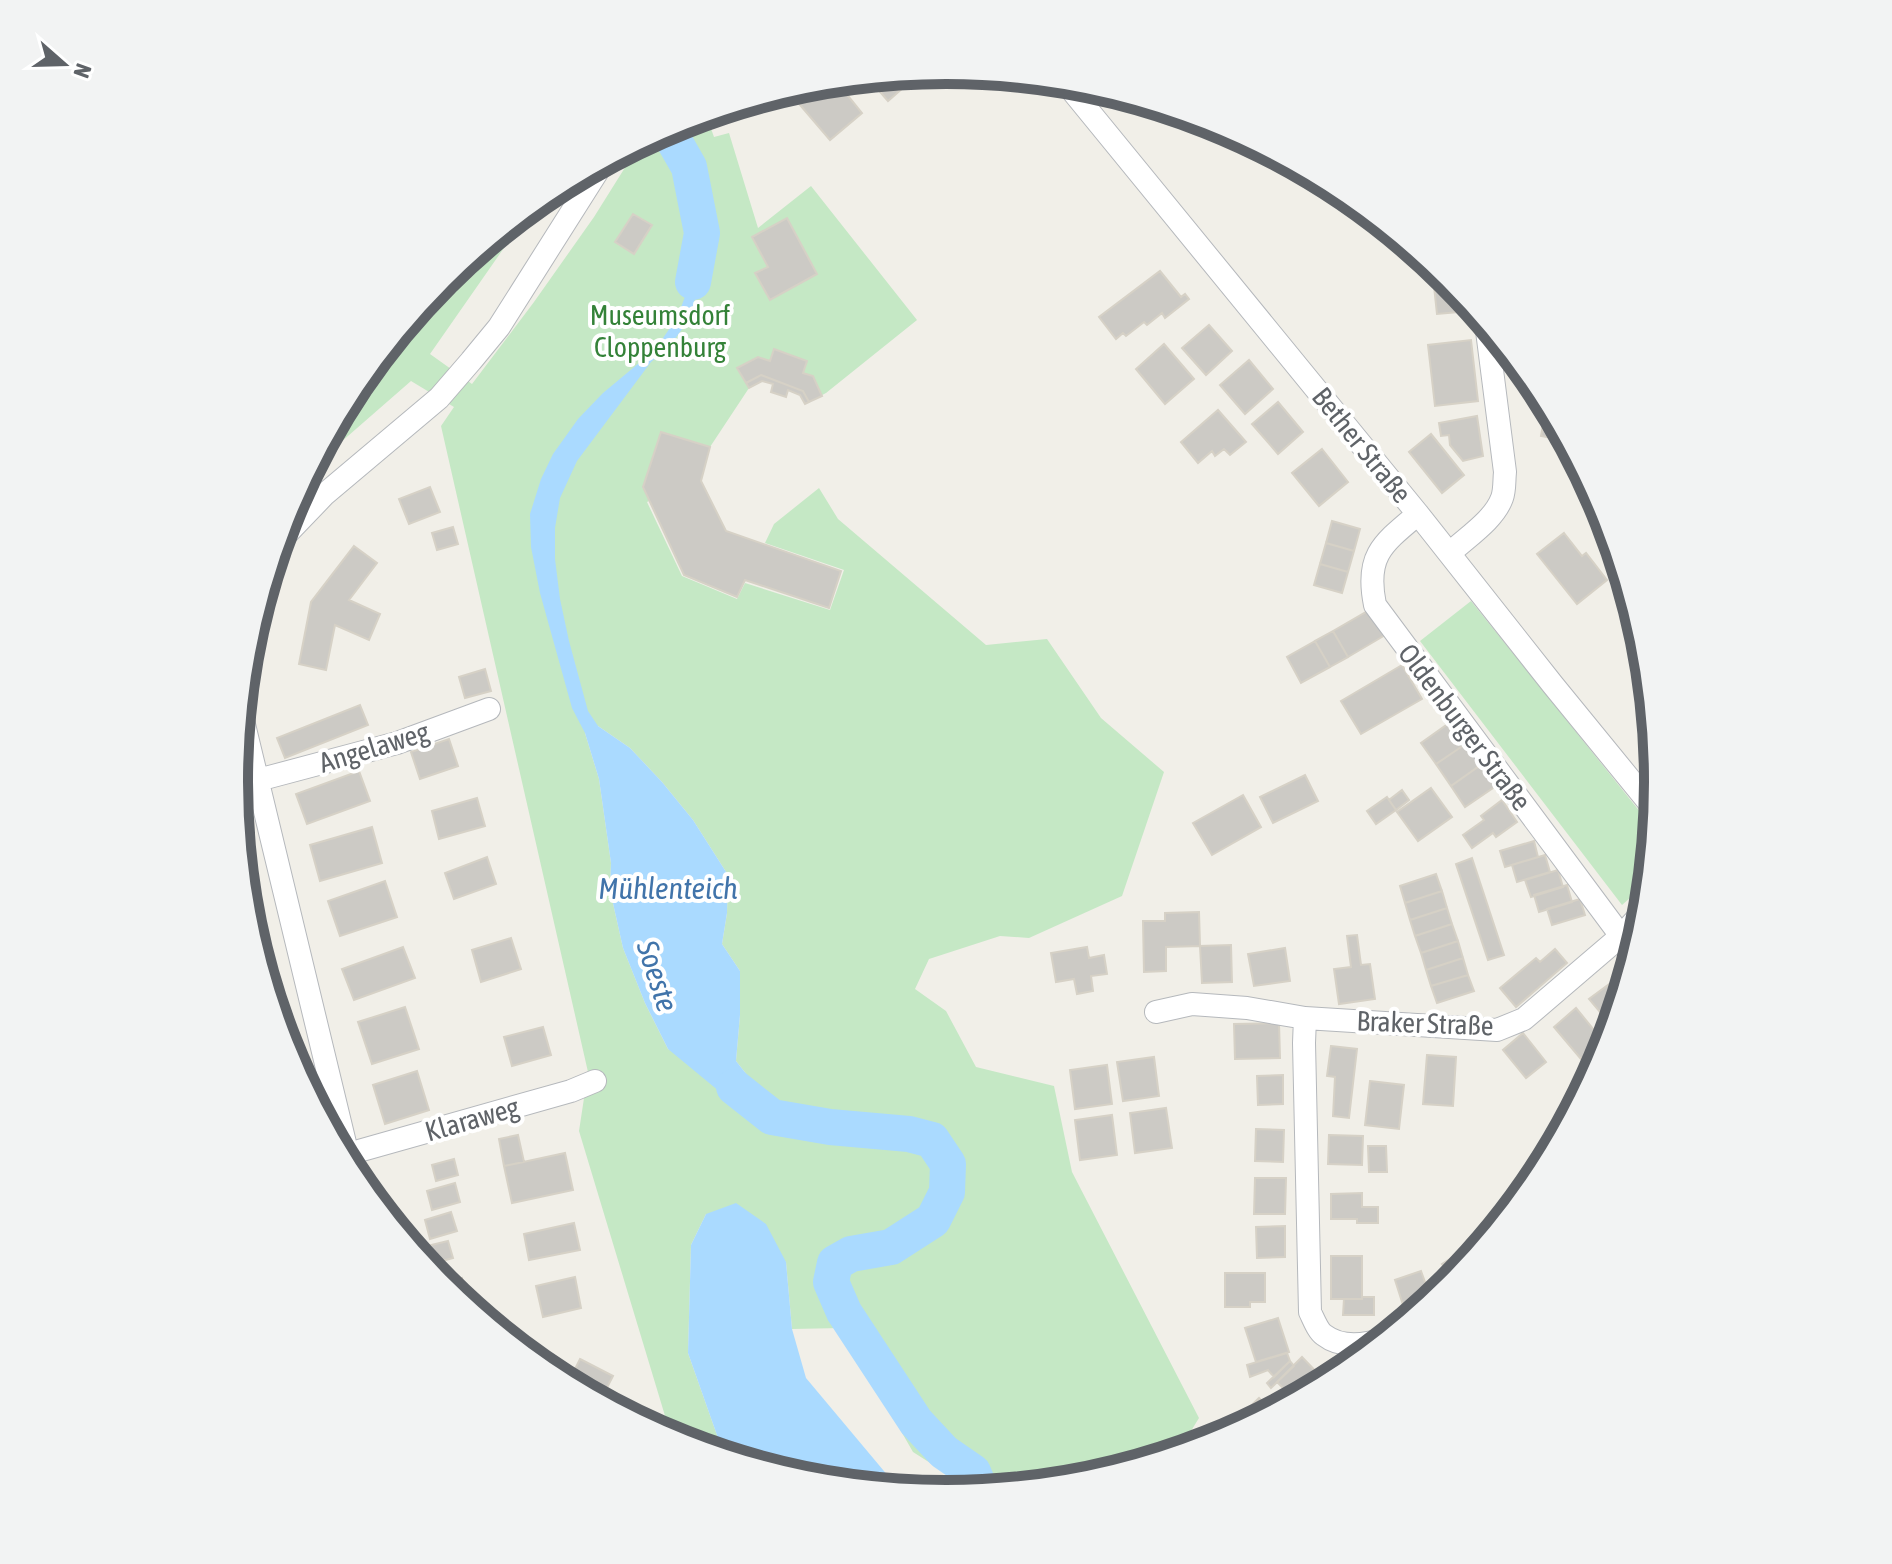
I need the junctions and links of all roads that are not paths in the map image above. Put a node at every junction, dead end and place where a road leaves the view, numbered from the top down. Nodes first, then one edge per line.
1 (1077, 96) edge
2 (591, 182) edge
3 (1489, 343) edge
4 (1418, 514) junction
5 (299, 522) edge
6 (1450, 553) junction
7 (489, 709) dead end
8 (249, 743) edge
9 (258, 780) junction
10 (1644, 796) edge
11 (1629, 928) edge
12 (1621, 936) junction
13 (1156, 1012) dead end
14 (1305, 1018) junction
15 (595, 1081) dead end
16 (343, 1133) edge
17 (361, 1162) edge
18 (1358, 1345) edge

1 - 4 street, Bether Straße
2 - 5 street
3 - 6 street
4 - 6 street, Bether Straße
4 - 12 street, Oldenburger Straße
6 - 10 street, Bether Straße
7 - 9 street, Angelaweg
8 - 9 street
9 - 16 street
11 - 12 street, Braker Straße
12 - 14 street, Braker Straße
13 - 14 street, Braker Straße
14 - 18 street
15 - 17 street, Klaraweg

